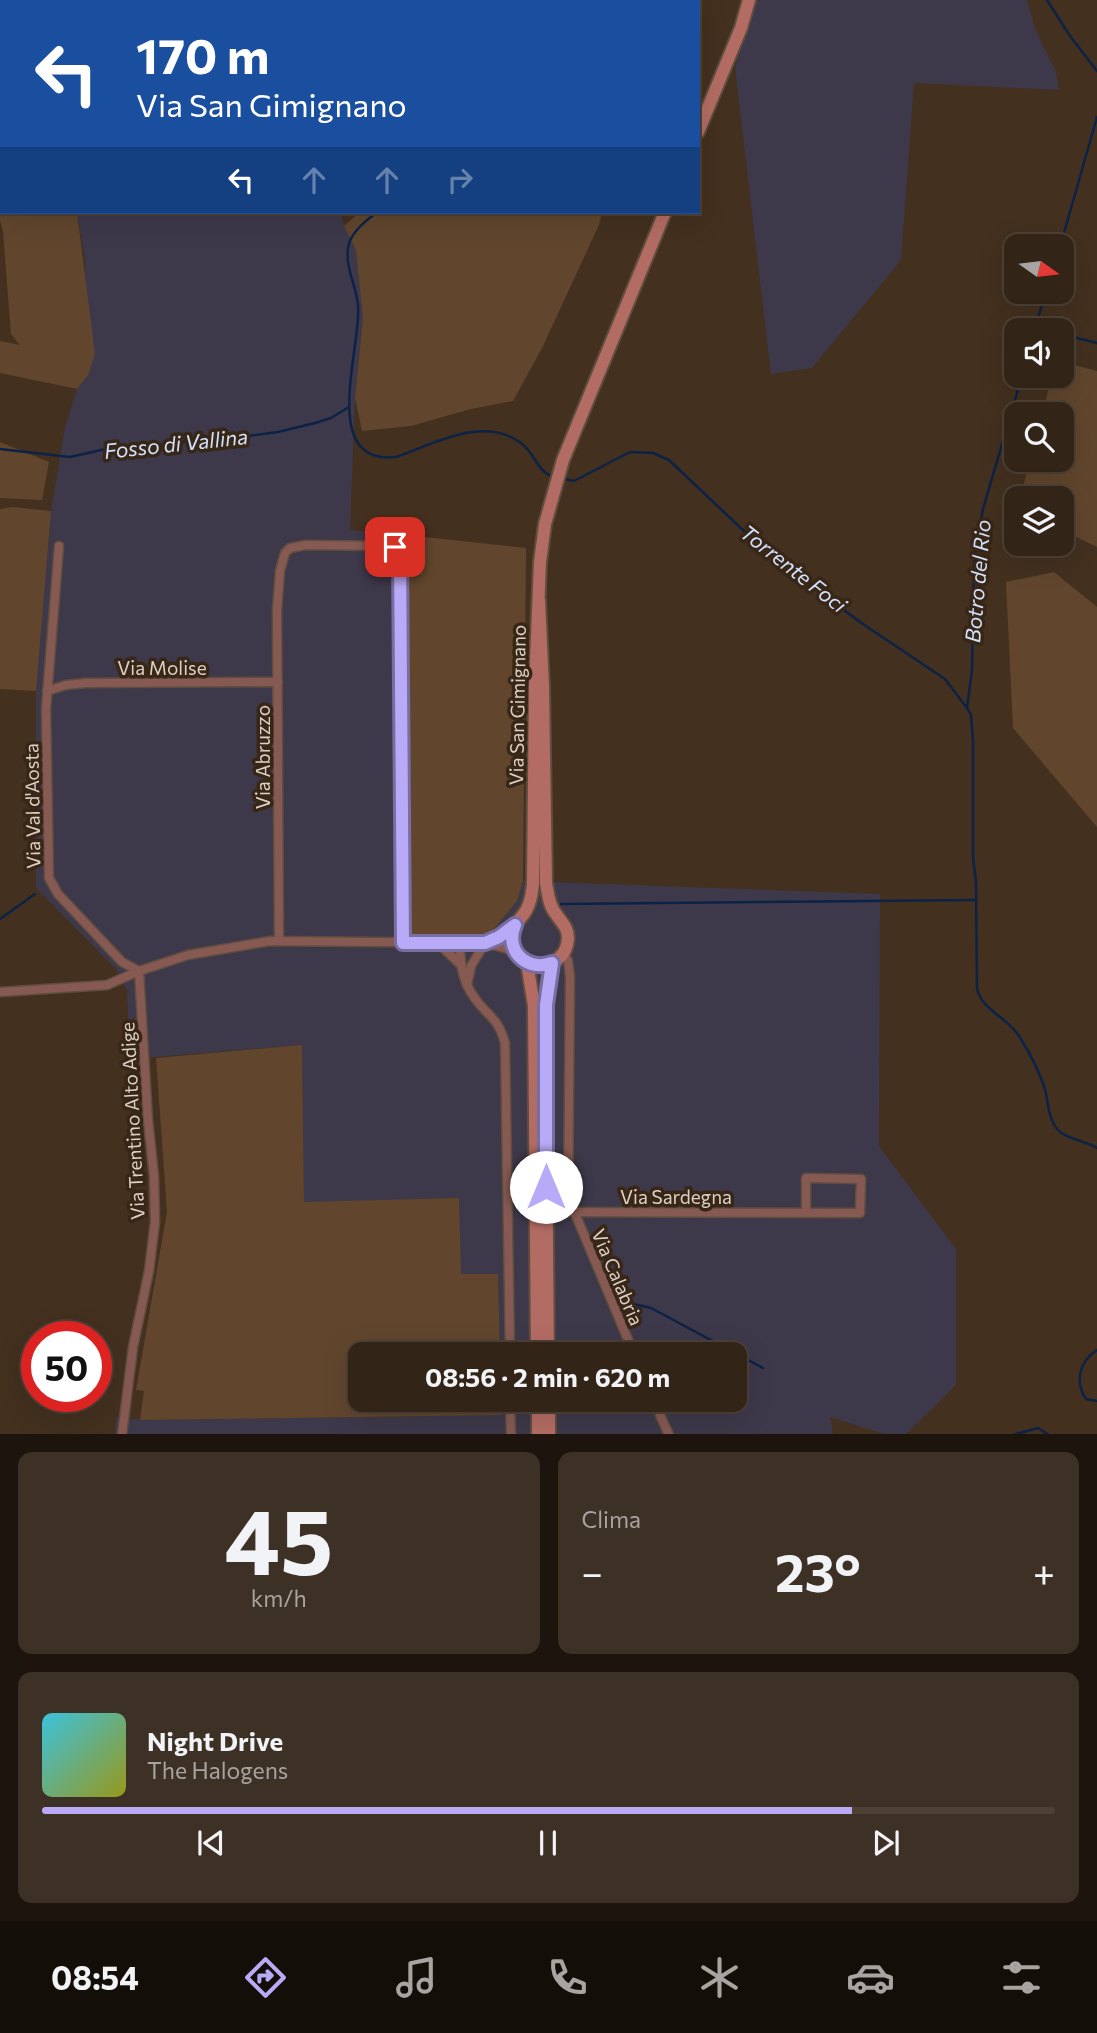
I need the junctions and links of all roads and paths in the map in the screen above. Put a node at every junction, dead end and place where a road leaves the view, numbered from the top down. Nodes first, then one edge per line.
1 (749, 0) edge
2 (700, 127) edge
3 (665, 214) edge
4 (59, 546) dead end
5 (539, 600) junction
6 (278, 682) junction
7 (47, 691) junction
8 (524, 915) junction
9 (556, 915) junction
10 (515, 925) junction
11 (279, 941) junction
12 (403, 943) junction
13 (485, 943) junction
14 (439, 944) junction
15 (464, 944) junction
16 (515, 951) junction
17 (564, 952) junction
18 (527, 963) junction
19 (552, 963) junction
20 (472, 964) junction
21 (460, 965) junction
22 (139, 971) junction
23 (467, 985) junction
24 (0, 992) edge
25 (571, 1211) junction
26 (546, 1212) junction
27 (806, 1212) junction
28 (510, 1342) edge
29 (537, 1342) edge
30 (548, 1342) edge
31 (629, 1342) edge
32 (510, 1412) edge
33 (538, 1412) edge
34 (549, 1412) edge
35 (660, 1415) dead end
36 (122, 1434) edge
37 (510, 1434) edge
38 (538, 1434) edge
39 (549, 1434) edge
40 (669, 1434) edge

1 - 2 main road
3 - 5 main road
4 - 7 street, Via Val d'Aosta
5 - 8 main road, Via San Gimignano
5 - 9 main road, Via San Gimignano
6 - 7 street, Via Molise
6 - 11 street, Via Abruzzo
6 - 12 street, Via Abruzzo
7 - 22 street, Via Val d'Aosta
8 - 9 main road
8 - 10 main road, Via San Gimignano
9 - 17 main road, Via San Gimignano
10 - 13 street
10 - 16 main road
11 - 12 street
11 - 22 street
12 - 14 street
13 - 15 street
13 - 16 street
13 - 20 street
14 - 15 street
14 - 21 street
15 - 20 street
15 - 21 street
16 - 18 main road
17 - 19 main road
17 - 25 street, Via Calabria
18 - 19 main road
18 - 29 main road
19 - 26 main road
20 - 23 street
21 - 23 street
22 - 24 street
22 - 36 street, Via Trentino Alto Adige
23 - 28 street
25 - 26 street, Via Sardegna
25 - 27 street, Via Sardegna
25 - 31 street, Via Calabria
26 - 30 main road
27 - 27 street, Via Sardegna
32 - 37 street
33 - 38 main road
34 - 39 main road
35 - 40 street

